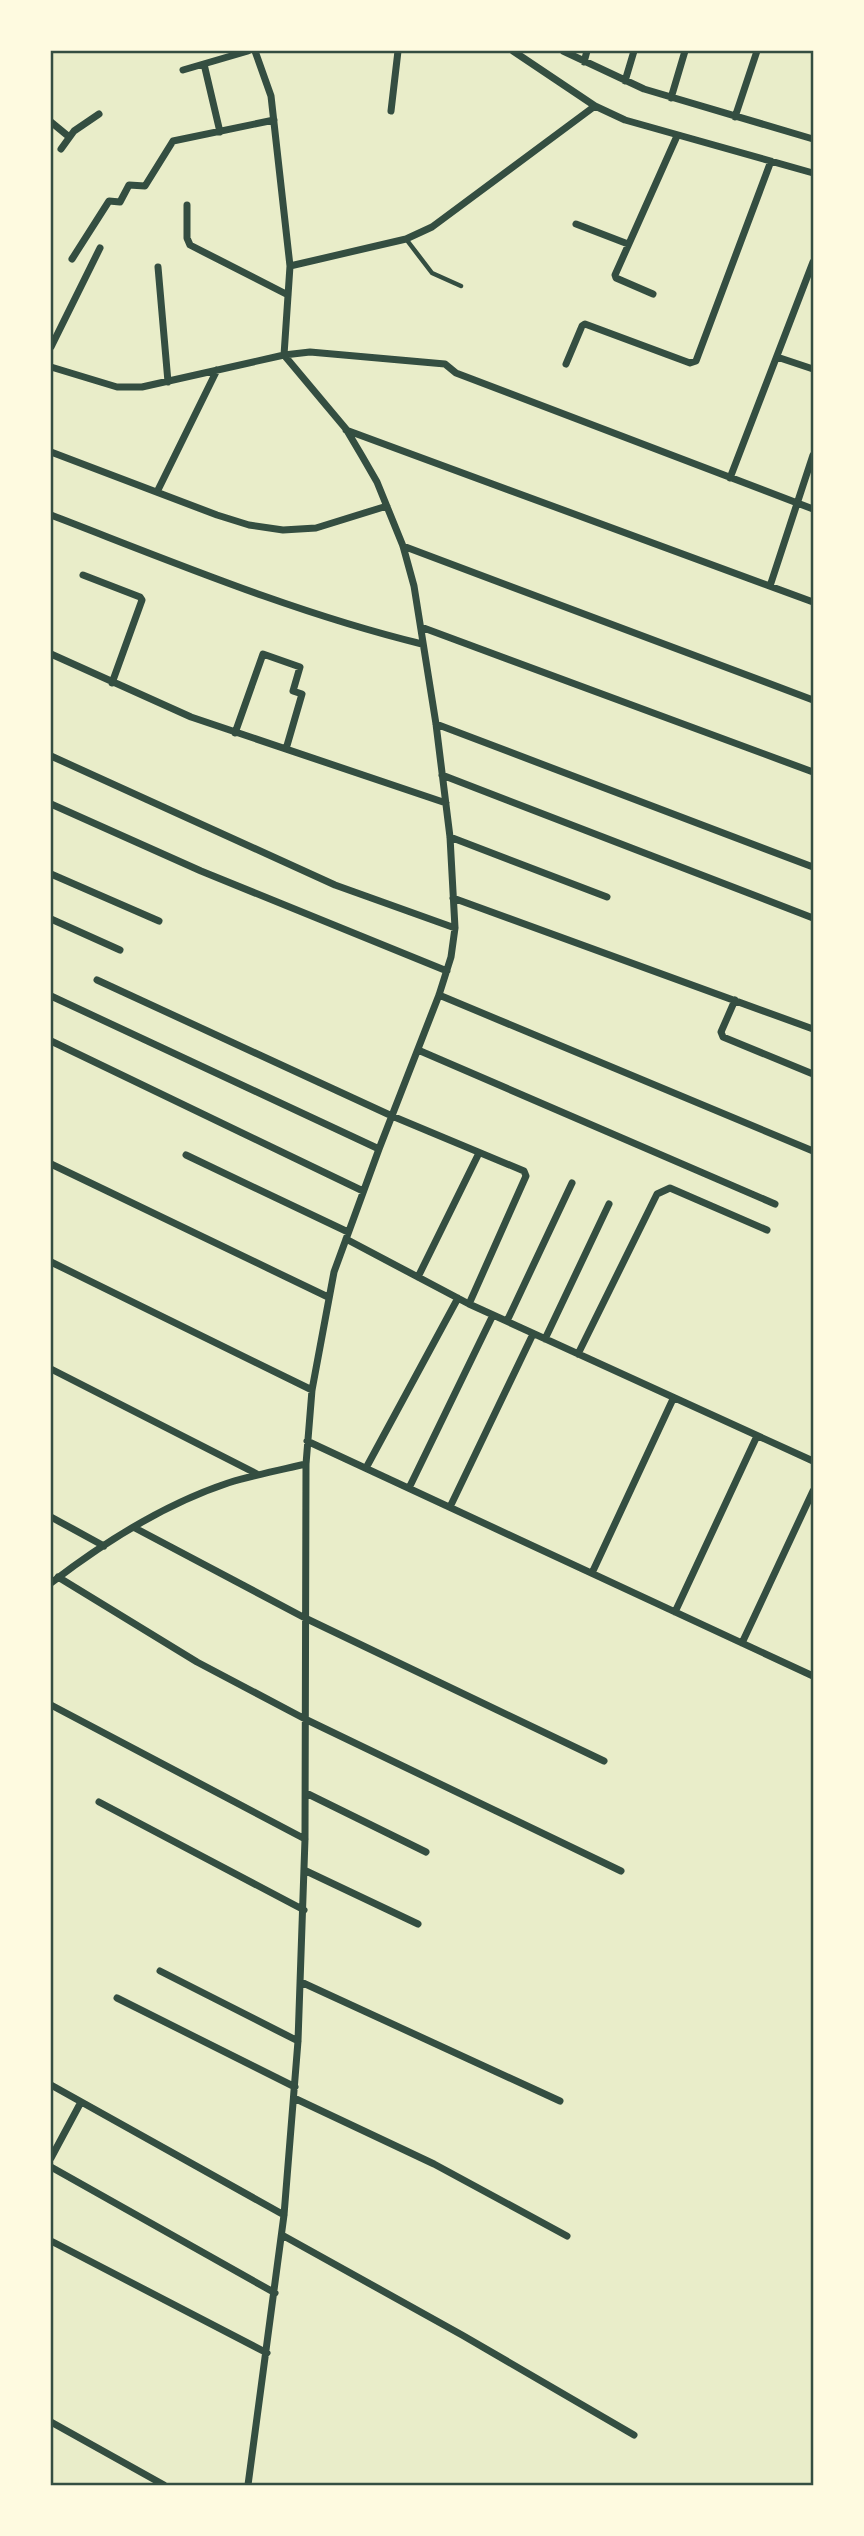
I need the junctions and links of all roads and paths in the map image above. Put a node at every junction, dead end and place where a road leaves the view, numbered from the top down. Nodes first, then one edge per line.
1 (248, 51) edge
2 (255, 51) edge
3 (398, 51) edge
4 (513, 51) edge
5 (563, 51) edge
6 (587, 51) edge
7 (634, 51) edge
8 (685, 51) edge
9 (757, 51) edge
10 (584, 62) junction
11 (204, 64) junction
12 (183, 70) dead end
13 (625, 81) junction
14 (671, 98) junction
15 (595, 106) junction
16 (391, 111) dead end
17 (99, 114) dead end
18 (735, 117) junction
19 (274, 120) junction
20 (51, 122) edge
21 (220, 132) junction
22 (68, 136) junction
23 (677, 136) junction
24 (813, 139) edge
25 (61, 149) dead end
26 (771, 161) junction
27 (813, 173) edge
28 (187, 205) dead end
29 (576, 224) dead end
30 (406, 239) junction
31 (628, 244) junction
32 (100, 248) dead end
33 (72, 259) dead end
34 (813, 262) edge
35 (290, 266) junction
36 (158, 267) dead end
37 (461, 286) dead end
38 (653, 294) dead end
39 (288, 295) junction
40 (51, 347) edge
41 (284, 355) junction
42 (777, 357) junction
43 (566, 364) dead end
44 (51, 368) edge
45 (813, 369) edge
46 (218, 370) junction
47 (168, 382) junction
48 (345, 429) junction
49 (51, 452) edge
50 (813, 455) edge
51 (812, 465) edge
52 (730, 478) junction
53 (157, 492) junction
54 (797, 503) junction
55 (387, 506) junction
56 (813, 509) edge
57 (51, 515) edge
58 (403, 546) junction
59 (83, 575) dead end
60 (770, 586) junction
61 (813, 602) edge
62 (421, 627) junction
63 (422, 645) junction
64 (51, 654) edge
65 (112, 683) junction
66 (813, 700) edge
67 (436, 724) junction
68 (235, 733) junction
69 (286, 749) junction
70 (51, 756) edge
71 (813, 772) edge
72 (442, 775) junction
73 (446, 803) junction
74 (51, 804) edge
75 (450, 837) junction
76 (813, 867) edge
77 (51, 874) edge
78 (607, 897) dead end
79 (453, 898) junction
80 (813, 918) edge
81 (51, 919) edge
82 (159, 921) dead end
83 (455, 928) junction
84 (120, 950) dead end
85 (447, 971) junction
86 (97, 980) dead end
87 (439, 995) junction
88 (51, 996) edge
89 (735, 1000) junction
90 (813, 1029) edge
91 (51, 1041) edge
92 (418, 1049) junction
93 (813, 1074) edge
94 (392, 1116) junction
95 (379, 1149) junction
96 (813, 1151) edge
97 (479, 1153) junction
98 (186, 1155) dead end
99 (51, 1164) edge
100 (572, 1182) dead end
101 (363, 1191) junction
102 (609, 1204) dead end
103 (775, 1204) dead end
104 (766, 1230) dead end
105 (347, 1235) junction
106 (51, 1262) edge
107 (418, 1277) junction
108 (328, 1297) junction
109 (458, 1298) junction
110 (469, 1304) junction
111 (493, 1315) junction
112 (507, 1321) junction
113 (534, 1334) junction
114 (545, 1339) junction
115 (578, 1354) junction
116 (51, 1369) edge
117 (312, 1390) junction
118 (673, 1399) junction
119 (757, 1436) junction
120 (307, 1441) junction
121 (813, 1461) edge
122 (306, 1464) junction
123 (366, 1468) junction
124 (258, 1474) junction
125 (409, 1488) junction
126 (813, 1491) edge
127 (450, 1507) junction
128 (51, 1517) edge
129 (135, 1528) junction
130 (104, 1546) junction
131 (592, 1573) junction
132 (58, 1577) junction
133 (51, 1583) edge
134 (675, 1612) junction
135 (305, 1618) junction
136 (742, 1643) junction
137 (813, 1676) edge
138 (51, 1706) edge
139 (307, 1720) junction
140 (604, 1760) dead end
141 (306, 1793) junction
142 (99, 1802) dead end
143 (305, 1839) junction
144 (426, 1852) dead end
145 (304, 1870) junction
146 (621, 1871) dead end
147 (304, 1910) junction
148 (418, 1924) dead end
149 (160, 1970) dead end
150 (301, 1982) junction
151 (117, 1997) dead end
152 (298, 2041) junction
153 (51, 2085) edge
154 (295, 2087) junction
155 (294, 2098) junction
156 (560, 2101) dead end
157 (81, 2102) junction
158 (51, 2158) edge
159 (51, 2167) edge
160 (284, 2215) junction
161 (282, 2235) junction
162 (567, 2236) dead end
163 (53, 2242) dead end
164 (275, 2293) junction
165 (267, 2353) junction
166 (51, 2422) edge
167 (634, 2435) dead end
168 (164, 2485) edge
169 (248, 2485) edge

1 - 11 street
2 - 19 street
3 - 16 street
4 - 15 street
5 - 10 street
6 - 10 street
7 - 13 street
8 - 14 street
9 - 18 street
10 - 13 street
11 - 12 street
11 - 21 street
13 - 14 street
14 - 18 street
15 - 23 street
15 - 30 street
17 - 22 street
18 - 24 street
19 - 21 street
19 - 35 street
20 - 22 street
21 - 33 street
22 - 25 street
23 - 26 street
23 - 31 street
26 - 27 street
26 - 43 street
28 - 39 street
29 - 31 street
30 - 35 street
30 - 37 lane
31 - 38 street
32 - 40 street
34 - 42 street
35 - 39 street
36 - 47 street
39 - 41 street
41 - 46 street
41 - 48 street
41 - 52 street
42 - 45 street
42 - 52 street
44 - 47 street
46 - 47 street
46 - 53 street
48 - 55 street
48 - 60 street
49 - 53 street
50 - 51 street
51 - 54 street
52 - 54 street
53 - 55 street
54 - 56 street
54 - 60 street
55 - 58 street
57 - 63 street
58 - 62 street
58 - 66 street
59 - 65 street
60 - 61 street
62 - 63 street
62 - 71 street
63 - 67 street
64 - 65 street
65 - 68 street
67 - 72 street
67 - 76 street
68 - 69 street
68 - 69 street
69 - 73 street
70 - 83 street
72 - 73 street
72 - 80 street
73 - 75 street
74 - 85 street
75 - 78 street
75 - 79 street
77 - 82 street
79 - 83 street
79 - 89 street
81 - 84 street
83 - 85 street
85 - 87 street
86 - 94 street
87 - 92 street
87 - 96 street
88 - 95 street
89 - 90 street
89 - 93 street
91 - 101 street
92 - 94 street
92 - 103 street
94 - 95 street
94 - 97 street
95 - 101 street
97 - 107 street
97 - 110 street
98 - 105 street
99 - 108 street
100 - 112 street
101 - 105 street
102 - 114 street
104 - 115 street
105 - 107 street
105 - 108 street
106 - 117 street
107 - 109 street
108 - 117 street
109 - 110 street
109 - 123 street
110 - 111 street
111 - 112 street
111 - 125 street
112 - 113 street
113 - 114 street
113 - 127 street
114 - 115 street
115 - 118 street
116 - 124 street
117 - 120 street
118 - 119 street
118 - 131 street
119 - 121 street
119 - 134 street
120 - 122 street
120 - 123 street
122 - 124 street
122 - 135 street
123 - 125 street
124 - 129 street
125 - 127 street
126 - 136 street
127 - 131 street
128 - 130 street
129 - 130 street
129 - 135 street
130 - 132 street
131 - 134 street
132 - 133 street
132 - 139 street
134 - 136 street
135 - 139 street
135 - 140 street
136 - 137 street
138 - 143 street
139 - 141 street
139 - 146 street
141 - 143 street
141 - 144 street
142 - 147 street
143 - 145 street
145 - 147 street
145 - 148 street
147 - 150 street
149 - 152 street
150 - 152 street
150 - 156 street
151 - 154 street
152 - 154 street
153 - 157 street
154 - 155 street
155 - 160 street
155 - 162 street
157 - 158 street
157 - 160 street
159 - 164 street
160 - 161 street
161 - 164 street
161 - 167 street
163 - 165 street
164 - 165 street
165 - 169 street
166 - 168 street

